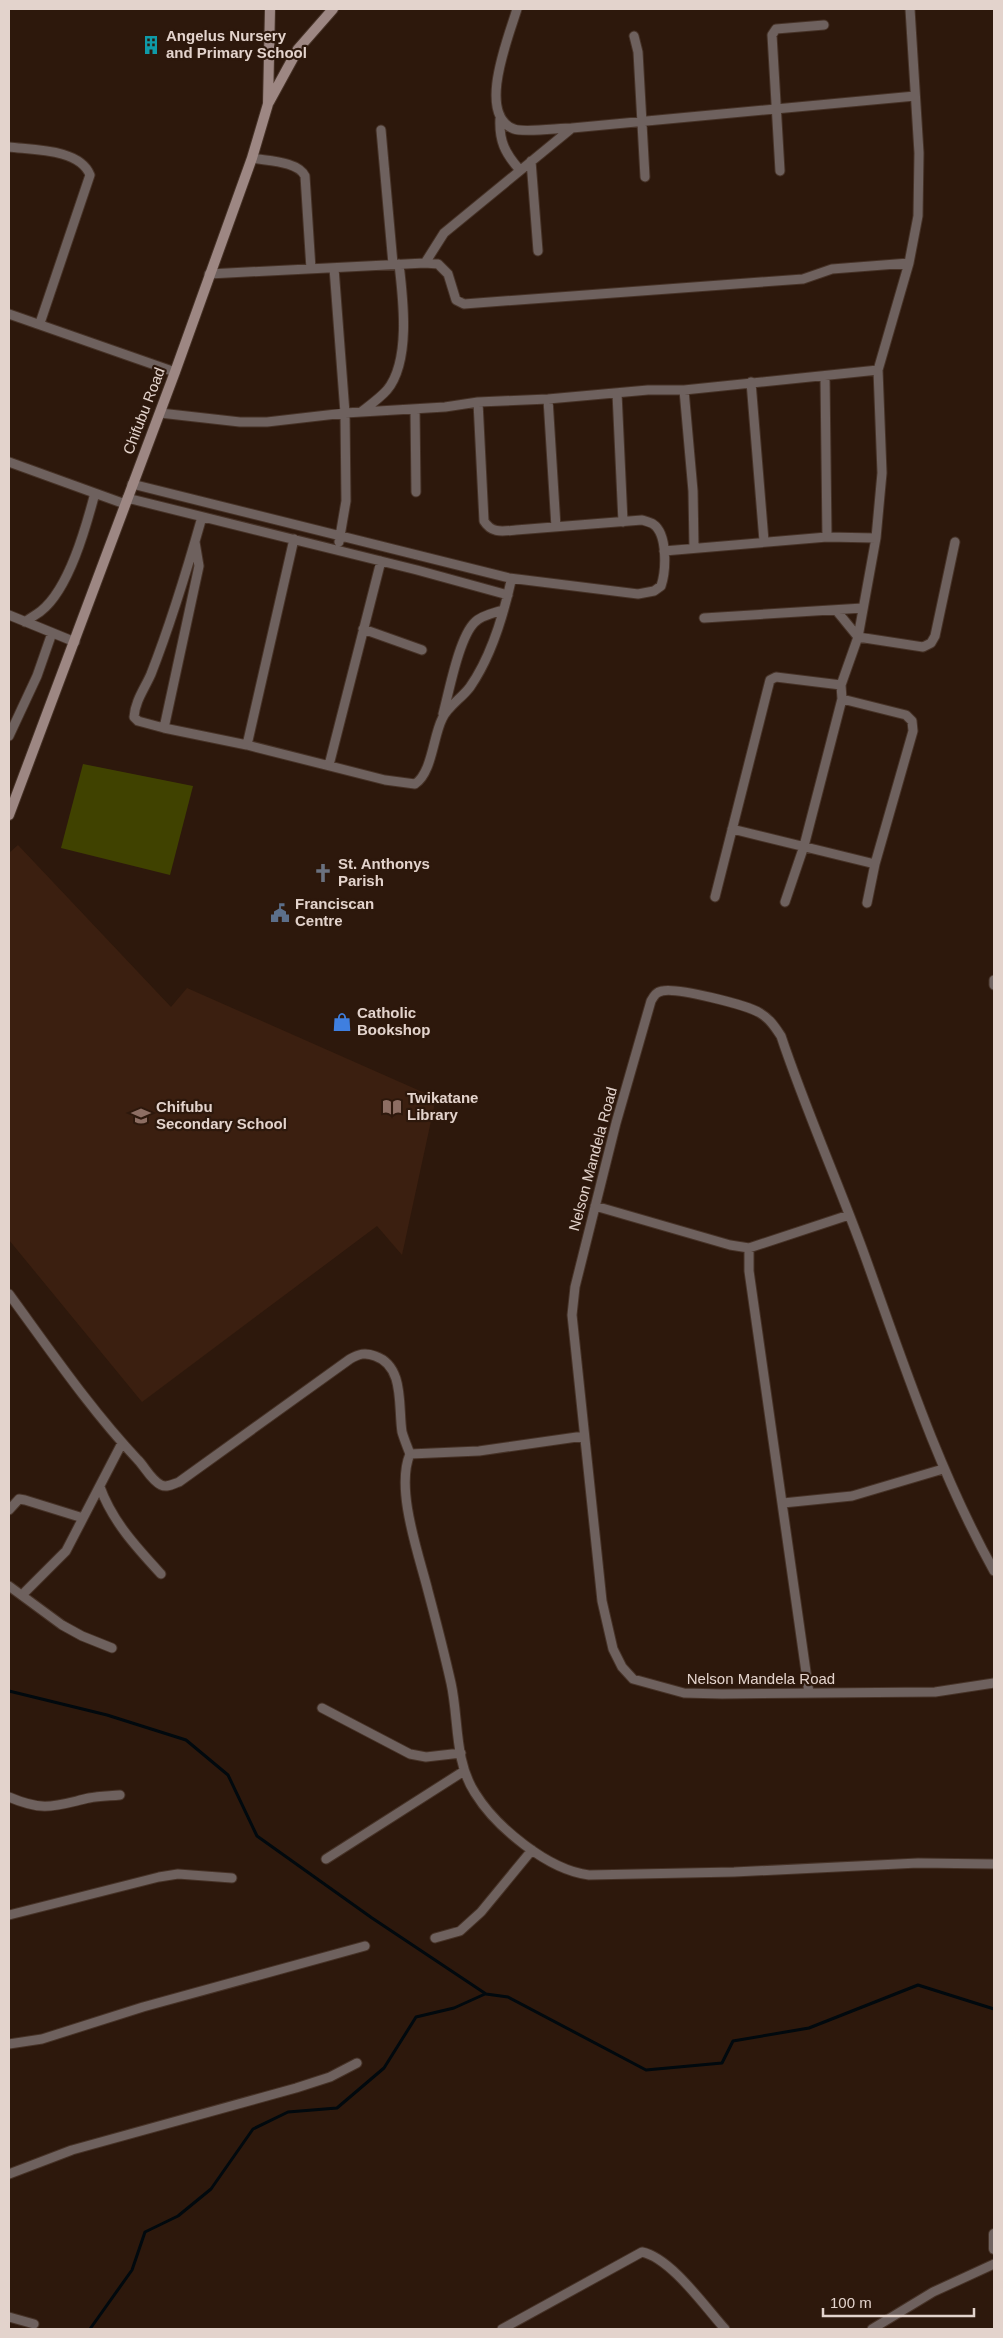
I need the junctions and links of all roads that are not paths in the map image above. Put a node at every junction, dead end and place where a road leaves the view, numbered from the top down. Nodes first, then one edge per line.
1 (270, 9) edge
2 (333, 9) edge
3 (517, 9) edge
4 (910, 9) edge
5 (824, 25) dead end
6 (634, 36) dead end
7 (915, 96) junction
8 (268, 104) junction
9 (776, 109) junction
10 (500, 119) junction
11 (641, 122) junction
12 (572, 128) junction
13 (381, 130) dead end
14 (9, 147) edge
15 (252, 158) junction
16 (531, 161) junction
17 (519, 169) junction
18 (780, 171) dead end
19 (644, 177) dead end
20 (538, 251) dead end
21 (425, 262) junction
22 (909, 263) junction
23 (396, 264) junction
24 (334, 268) junction
25 (311, 269) junction
26 (209, 274) junction
27 (9, 314) edge
28 (40, 323) junction
29 (878, 370) junction
30 (175, 372) junction
31 (825, 377) junction
32 (751, 382) junction
33 (684, 390) junction
34 (616, 393) junction
35 (548, 399) junction
36 (478, 402) junction
37 (415, 409) junction
38 (360, 412) junction
39 (160, 413) junction
40 (345, 413) junction
41 (9, 462) edge
42 (132, 484) junction
43 (416, 492) dead end
44 (95, 493) junction
45 (126, 501) junction
46 (259, 516) junction
47 (202, 517) junction
48 (623, 522) junction
49 (556, 527) junction
50 (256, 530) junction
51 (340, 536) junction
52 (827, 536) junction
53 (876, 538) junction
54 (294, 539) junction
55 (764, 541) junction
56 (195, 542) junction
57 (955, 542) dead end
58 (694, 548) junction
59 (338, 550) junction
60 (664, 551) junction
61 (420, 557) junction
62 (381, 561) junction
63 (417, 570) junction
64 (509, 578) junction
65 (508, 595) junction
66 (862, 608) junction
67 (503, 610) junction
68 (836, 610) junction
69 (9, 615) edge
70 (704, 618) dead end
71 (25, 622) junction
72 (363, 629) junction
73 (52, 633) junction
74 (858, 637) junction
75 (75, 642) junction
76 (422, 650) dead end
77 (841, 685) junction
78 (842, 699) junction
79 (442, 716) junction
80 (164, 728) junction
81 (9, 736) edge
82 (247, 745) junction
83 (329, 765) junction
84 (9, 815) edge
85 (732, 829) junction
86 (804, 846) junction
87 (875, 864) junction
88 (715, 897) dead end
89 (785, 902) dead end
90 (867, 903) dead end
91 (994, 980) edge
92 (994, 985) edge
93 (595, 1206) junction
94 (849, 1215) junction
95 (749, 1248) junction
96 (9, 1297) edge
97 (584, 1436) junction
98 (122, 1443) junction
99 (410, 1454) junction
100 (943, 1469) junction
101 (100, 1487) junction
102 (783, 1503) junction
103 (9, 1510) edge
104 (84, 1518) junction
105 (994, 1571) edge
106 (161, 1574) dead end
107 (9, 1586) edge
108 (22, 1595) junction
109 (112, 1648) dead end
110 (994, 1683) edge
111 (809, 1693) junction
112 (322, 1708) dead end
113 (461, 1753) junction
114 (464, 1771) junction
115 (120, 1795) dead end
116 (9, 1797) edge
117 (532, 1850) junction
118 (326, 1860) dead end
119 (994, 1864) edge
120 (232, 1878) dead end
121 (9, 1915) edge
122 (435, 1938) dead end
123 (365, 1946) dead end
124 (9, 2044) edge
125 (357, 2063) dead end
126 (9, 2174) edge
127 (994, 2234) edge
128 (994, 2249) edge
129 (994, 2264) edge
130 (9, 2317) edge
131 (34, 2324) dead end
132 (502, 2329) edge
133 (725, 2329) edge
134 (872, 2329) edge

1 - 8 main road, Chifubu Road
2 - 8 main road
3 - 10 street
4 - 7 street
5 - 9 street
6 - 11 street
7 - 9 street
7 - 22 street
8 - 15 main road, Chifubu Road
9 - 11 street
9 - 18 street
10 - 12 street
10 - 17 street
11 - 12 street
11 - 19 street
12 - 16 street
13 - 23 street
14 - 28 street
15 - 25 street
15 - 26 main road, Chifubu Road
16 - 17 street
16 - 20 street
17 - 21 street
21 - 22 street
21 - 23 street
22 - 29 street
23 - 24 street
23 - 38 street
24 - 25 street
24 - 40 street
25 - 26 street
26 - 30 main road, Chifubu Road
27 - 28 street
28 - 30 street
29 - 31 street
29 - 53 street
30 - 39 main road, Chifubu Road
31 - 32 street
31 - 52 street
32 - 33 street
32 - 55 street
33 - 34 street
33 - 58 street
34 - 35 street
34 - 48 street
35 - 36 street
35 - 49 street
36 - 37 street
36 - 49 street
37 - 38 street
37 - 43 street
38 - 40 street
39 - 40 street
39 - 42 main road, Chifubu Road
40 - 51 street
41 - 44 street
42 - 45 main road, Chifubu Road
42 - 46 street
44 - 45 street
44 - 71 street
45 - 47 street
45 - 75 main road, Chifubu Road
46 - 50 street
46 - 51 street
47 - 50 street
47 - 56 street
48 - 49 street
48 - 60 street
50 - 54 street
51 - 59 street
51 - 61 street
52 - 53 street
52 - 55 street
53 - 66 street
54 - 59 street
54 - 82 street
55 - 58 street
56 - 80 street
56 - 80 street
57 - 74 street
58 - 60 street
59 - 62 street
60 - 64 street
61 - 63 street
61 - 64 street
62 - 63 street
62 - 72 street
63 - 65 street
64 - 65 street
65 - 67 street
66 - 68 street
66 - 74 street
67 - 79 street
67 - 79 street
68 - 70 street
68 - 74 street
69 - 71 street
71 - 73 street
72 - 76 street
72 - 83 street
73 - 75 street
73 - 81 street
74 - 77 street
75 - 84 main road, Chifubu Road
77 - 78 street
77 - 85 street
78 - 86 street
78 - 87 street
79 - 83 street
80 - 82 street
82 - 83 street
85 - 86 street
85 - 88 street
86 - 87 street
86 - 89 street
87 - 90 street
91 - 92 street
93 - 94 street, Nelson Mandela Road
93 - 95 street
93 - 97 street, Nelson Mandela Road
94 - 95 street
94 - 100 street, Nelson Mandela Road
95 - 102 street
96 - 98 street
97 - 99 street
97 - 111 street, Nelson Mandela Road
98 - 99 street
98 - 101 street
99 - 113 street
100 - 102 street
100 - 105 street, Nelson Mandela Road
101 - 104 street
101 - 106 street
102 - 111 street
103 - 104 street
104 - 108 street
107 - 108 street
108 - 109 street
110 - 111 street, Nelson Mandela Road
112 - 113 street
113 - 114 street
114 - 117 street
114 - 118 street
115 - 116 street
117 - 119 street
117 - 122 street
120 - 121 street
123 - 124 street
125 - 126 street
127 - 128 street
129 - 134 street
130 - 131 street
132 - 133 street

